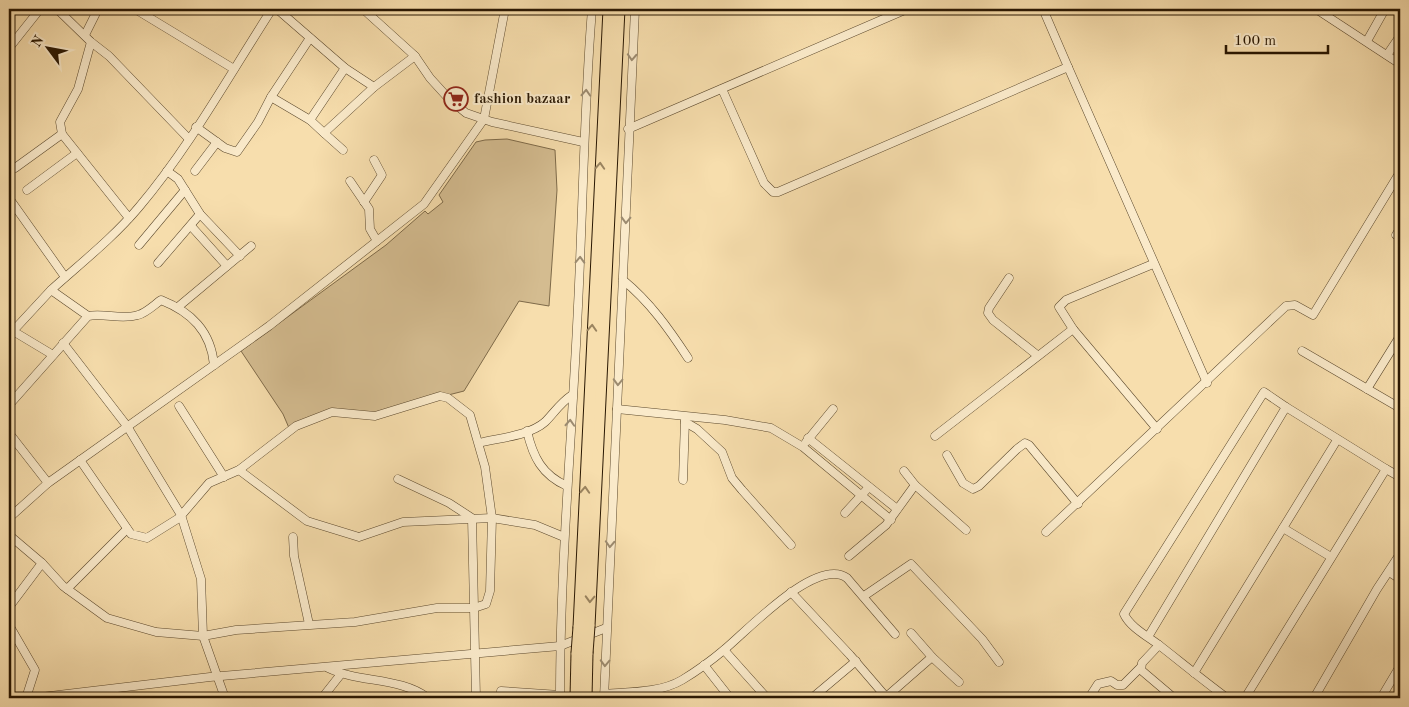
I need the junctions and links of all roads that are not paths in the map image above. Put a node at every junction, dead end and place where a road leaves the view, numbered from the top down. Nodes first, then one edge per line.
1 (40, 9) edge
2 (58, 9) edge
3 (98, 9) edge
4 (135, 9) edge
5 (152, 9) edge
6 (272, 9) edge
7 (277, 9) edge
8 (363, 9) edge
9 (505, 9) edge
10 (592, 9) edge
11 (609, 9) edge
12 (619, 9) edge
13 (635, 9) edge
14 (907, 9) edge
15 (1043, 9) edge
16 (1316, 9) edge
17 (1385, 9) edge
18 (1327, 12) edge
19 (147, 16) junction
20 (86, 35) junction
21 (1400, 36) edge
22 (310, 38) junction
23 (1367, 41) junction
24 (91, 42) junction
25 (9, 48) edge
26 (1387, 55) junction
27 (415, 56) junction
28 (1400, 64) edge
29 (1068, 66) junction
30 (345, 68) junction
31 (234, 69) junction
32 (374, 87) junction
33 (722, 89) junction
34 (271, 97) junction
35 (484, 119) junction
36 (310, 120) junction
37 (196, 127) junction
38 (628, 129) junction
39 (324, 133) junction
40 (62, 134) junction
41 (188, 138) junction
42 (217, 142) junction
43 (584, 142) junction
44 (343, 150) dead end
45 (77, 153) junction
46 (374, 160) dead end
47 (15, 168) dead end
48 (167, 171) junction
49 (195, 172) dead end
50 (1400, 172) edge
51 (350, 180) dead end
52 (27, 190) dead end
53 (185, 190) junction
54 (9, 198) edge
55 (364, 202) junction
56 (200, 214) junction
57 (130, 218) junction
58 (191, 226) junction
59 (377, 241) junction
60 (139, 245) dead end
61 (251, 246) dead end
62 (240, 256) junction
63 (158, 263) dead end
64 (1153, 264) junction
65 (227, 266) junction
66 (65, 277) junction
67 (1009, 278) dead end
68 (623, 280) junction
69 (50, 290) junction
70 (178, 307) junction
71 (88, 316) junction
72 (1073, 329) junction
73 (11, 333) edge
74 (1400, 336) edge
75 (64, 343) junction
76 (1302, 351) dead end
77 (52, 355) junction
78 (1037, 355) junction
79 (688, 358) dead end
80 (214, 365) junction
81 (1207, 383) junction
82 (1368, 390) junction
83 (572, 395) junction
84 (9, 404) edge
85 (179, 406) dead end
86 (1286, 407) junction
87 (1400, 408) edge
88 (617, 409) junction
89 (833, 409) dead end
90 (685, 419) junction
91 (127, 426) junction
92 (1157, 429) junction
93 (527, 431) junction
94 (9, 433) edge
95 (935, 436) dead end
96 (808, 438) junction
97 (1337, 440) junction
98 (478, 443) junction
99 (803, 447) junction
100 (947, 454) dead end
101 (80, 460) junction
102 (1386, 468) junction
103 (239, 470) junction
104 (904, 471) dead end
105 (224, 477) junction
106 (1400, 477) edge
107 (398, 479) dead end
108 (683, 480) dead end
109 (48, 483) junction
110 (915, 485) junction
111 (567, 486) junction
112 (869, 487) junction
113 (862, 496) junction
114 (1078, 504) junction
115 (897, 509) junction
116 (844, 513) dead end
117 (181, 515) junction
118 (9, 518) edge
119 (472, 518) junction
120 (492, 518) junction
121 (891, 520) junction
122 (1283, 528) junction
123 (127, 529) junction
124 (966, 530) dead end
125 (1046, 532) dead end
126 (9, 535) edge
127 (564, 537) junction
128 (293, 538) dead end
129 (790, 545) dead end
130 (1400, 554) edge
131 (849, 556) dead end
132 (1331, 557) junction
133 (42, 563) junction
134 (1389, 572) junction
135 (1400, 579) edge
136 (67, 589) junction
137 (791, 592) junction
138 (864, 596) junction
139 (9, 607) edge
140 (474, 608) junction
141 (309, 624) junction
142 (9, 625) edge
143 (584, 626) junction
144 (606, 628) junction
145 (911, 633) dead end
146 (895, 634) dead end
147 (203, 636) junction
148 (1148, 637) junction
149 (1160, 645) junction
150 (560, 646) junction
151 (724, 650) junction
152 (474, 653) junction
153 (582, 653) junction
154 (932, 657) junction
155 (856, 661) junction
156 (999, 662) dead end
157 (704, 665) junction
158 (1400, 666) edge
159 (1141, 667) junction
160 (327, 668) junction
161 (1194, 673) junction
162 (341, 674) junction
163 (216, 676) junction
164 (960, 682) dead end
165 (501, 691) dead end
166 (560, 696) edge
167 (604, 696) edge
168 (26, 698) edge
169 (33, 698) edge
170 (225, 698) edge
171 (322, 698) edge
172 (428, 698) edge
173 (476, 698) edge
174 (576, 698) edge
175 (586, 698) edge
176 (730, 698) edge
177 (766, 698) edge
178 (812, 698) edge
179 (886, 698) edge
180 (1089, 698) edge
181 (1174, 698) edge
182 (1227, 698) edge
183 (1245, 698) edge
184 (1314, 698) edge
185 (1381, 698) edge

1 - 25 street
2 - 20 street
3 - 20 street
4 - 19 street
5 - 19 street
6 - 31 street
7 - 22 street
8 - 27 street
9 - 35 street
43 -> 10 street
143 -> 11 highway
12 -> 143 highway
13 -> 38 street
14 - 33 street
15 - 29 street
16 - 18 street
17 - 23 street
18 - 23 street
19 - 31 street
20 - 24 street
21 - 26 street
22 - 30 street
22 - 34 street
23 - 26 street
24 - 40 street
24 - 41 street
26 - 28 street
27 - 32 street
27 - 35 street
29 - 33 street
29 - 64 street
30 - 32 street
30 - 36 street
31 - 37 street
32 - 39 street
33 - 38 street
34 - 36 street
34 - 42 street
35 - 43 street
35 - 59 street
36 - 39 street
37 - 41 street
37 - 42 street
38 -> 68 street
39 - 44 street
40 - 45 street
40 - 47 street
41 - 48 street
42 - 49 street
83 -> 43 street
45 - 52 street
45 - 57 street
46 - 55 street
48 - 53 street
48 - 57 street
50 - 81 street
51 - 55 street
53 - 56 street
53 - 60 street
54 - 66 street
55 - 59 street
56 - 58 street
56 - 62 street
57 - 66 street
58 - 63 street
58 - 65 street
59 - 80 street
61 - 62 street
62 - 65 street
64 - 72 street
64 - 81 street
65 - 70 street
66 - 69 street
67 - 78 street
68 - 79 street
68 -> 88 street
69 - 71 street
69 - 73 street
70 - 71 street
70 - 80 street
71 - 75 street
72 - 78 street
72 - 92 street
73 - 77 street
74 - 82 street
75 - 77 street
75 - 91 street
76 - 82 street
77 - 84 street
78 - 95 street
80 - 91 street
81 - 92 street
82 - 87 street
83 - 93 street
111 -> 83 street
85 - 105 street
86 - 97 street
86 - 148 street
86 - 148 street
88 - 90 street
88 -> 144 street
89 - 96 street
90 - 99 street
90 - 108 street
90 - 129 street
91 - 101 street
91 - 117 street
92 - 114 street
93 - 98 street
93 - 111 street
94 - 109 street
96 - 99 street
96 - 112 street
97 - 102 street
97 - 122 street
98 - 103 street
98 - 120 street
99 - 113 street
100 - 114 street
101 - 109 street
101 - 123 street
102 - 106 street
102 - 132 street
103 - 105 street
103 - 119 street
104 - 110 street
105 - 117 street
107 - 119 street
109 - 118 street
110 - 115 street
110 - 124 street
111 - 127 street
112 - 113 street
112 - 115 street
113 - 116 street
113 - 121 street
114 - 125 street
115 - 121 street
117 - 123 street
117 - 147 street
119 - 120 street
119 - 140 street
120 - 127 street
120 - 140 street
121 - 131 street
122 - 132 street
122 - 161 street
123 - 136 street
126 - 133 street
127 - 150 street
128 - 141 street
130 - 134 street
132 - 183 street
133 - 136 street
133 - 139 street
134 - 135 street
134 - 184 street
136 - 147 street
137 - 138 street
137 - 151 street
137 - 155 street
138 - 146 street
138 - 156 street
140 - 141 street
140 - 152 street
141 - 147 street
142 - 168 street
143 - 153 highway, bridge
144 - 150 street
144 -> 167 street
145 - 154 street
147 - 163 street
148 - 149 street
149 - 159 street
149 - 161 street
150 - 152 street
150 - 166 street
151 - 157 street
151 - 177 street
152 - 160 street
152 - 173 street
153 - 174 highway
153 - 175 highway
154 - 164 street
154 - 179 street
155 - 178 street
155 - 179 street
157 - 167 street
157 - 176 street
158 - 185 street
159 - 180 street
159 - 181 street
160 - 162 street
160 - 163 street
161 - 182 street
162 - 171 street
162 - 172 street
163 - 169 street
163 - 170 street
165 - 166 street

